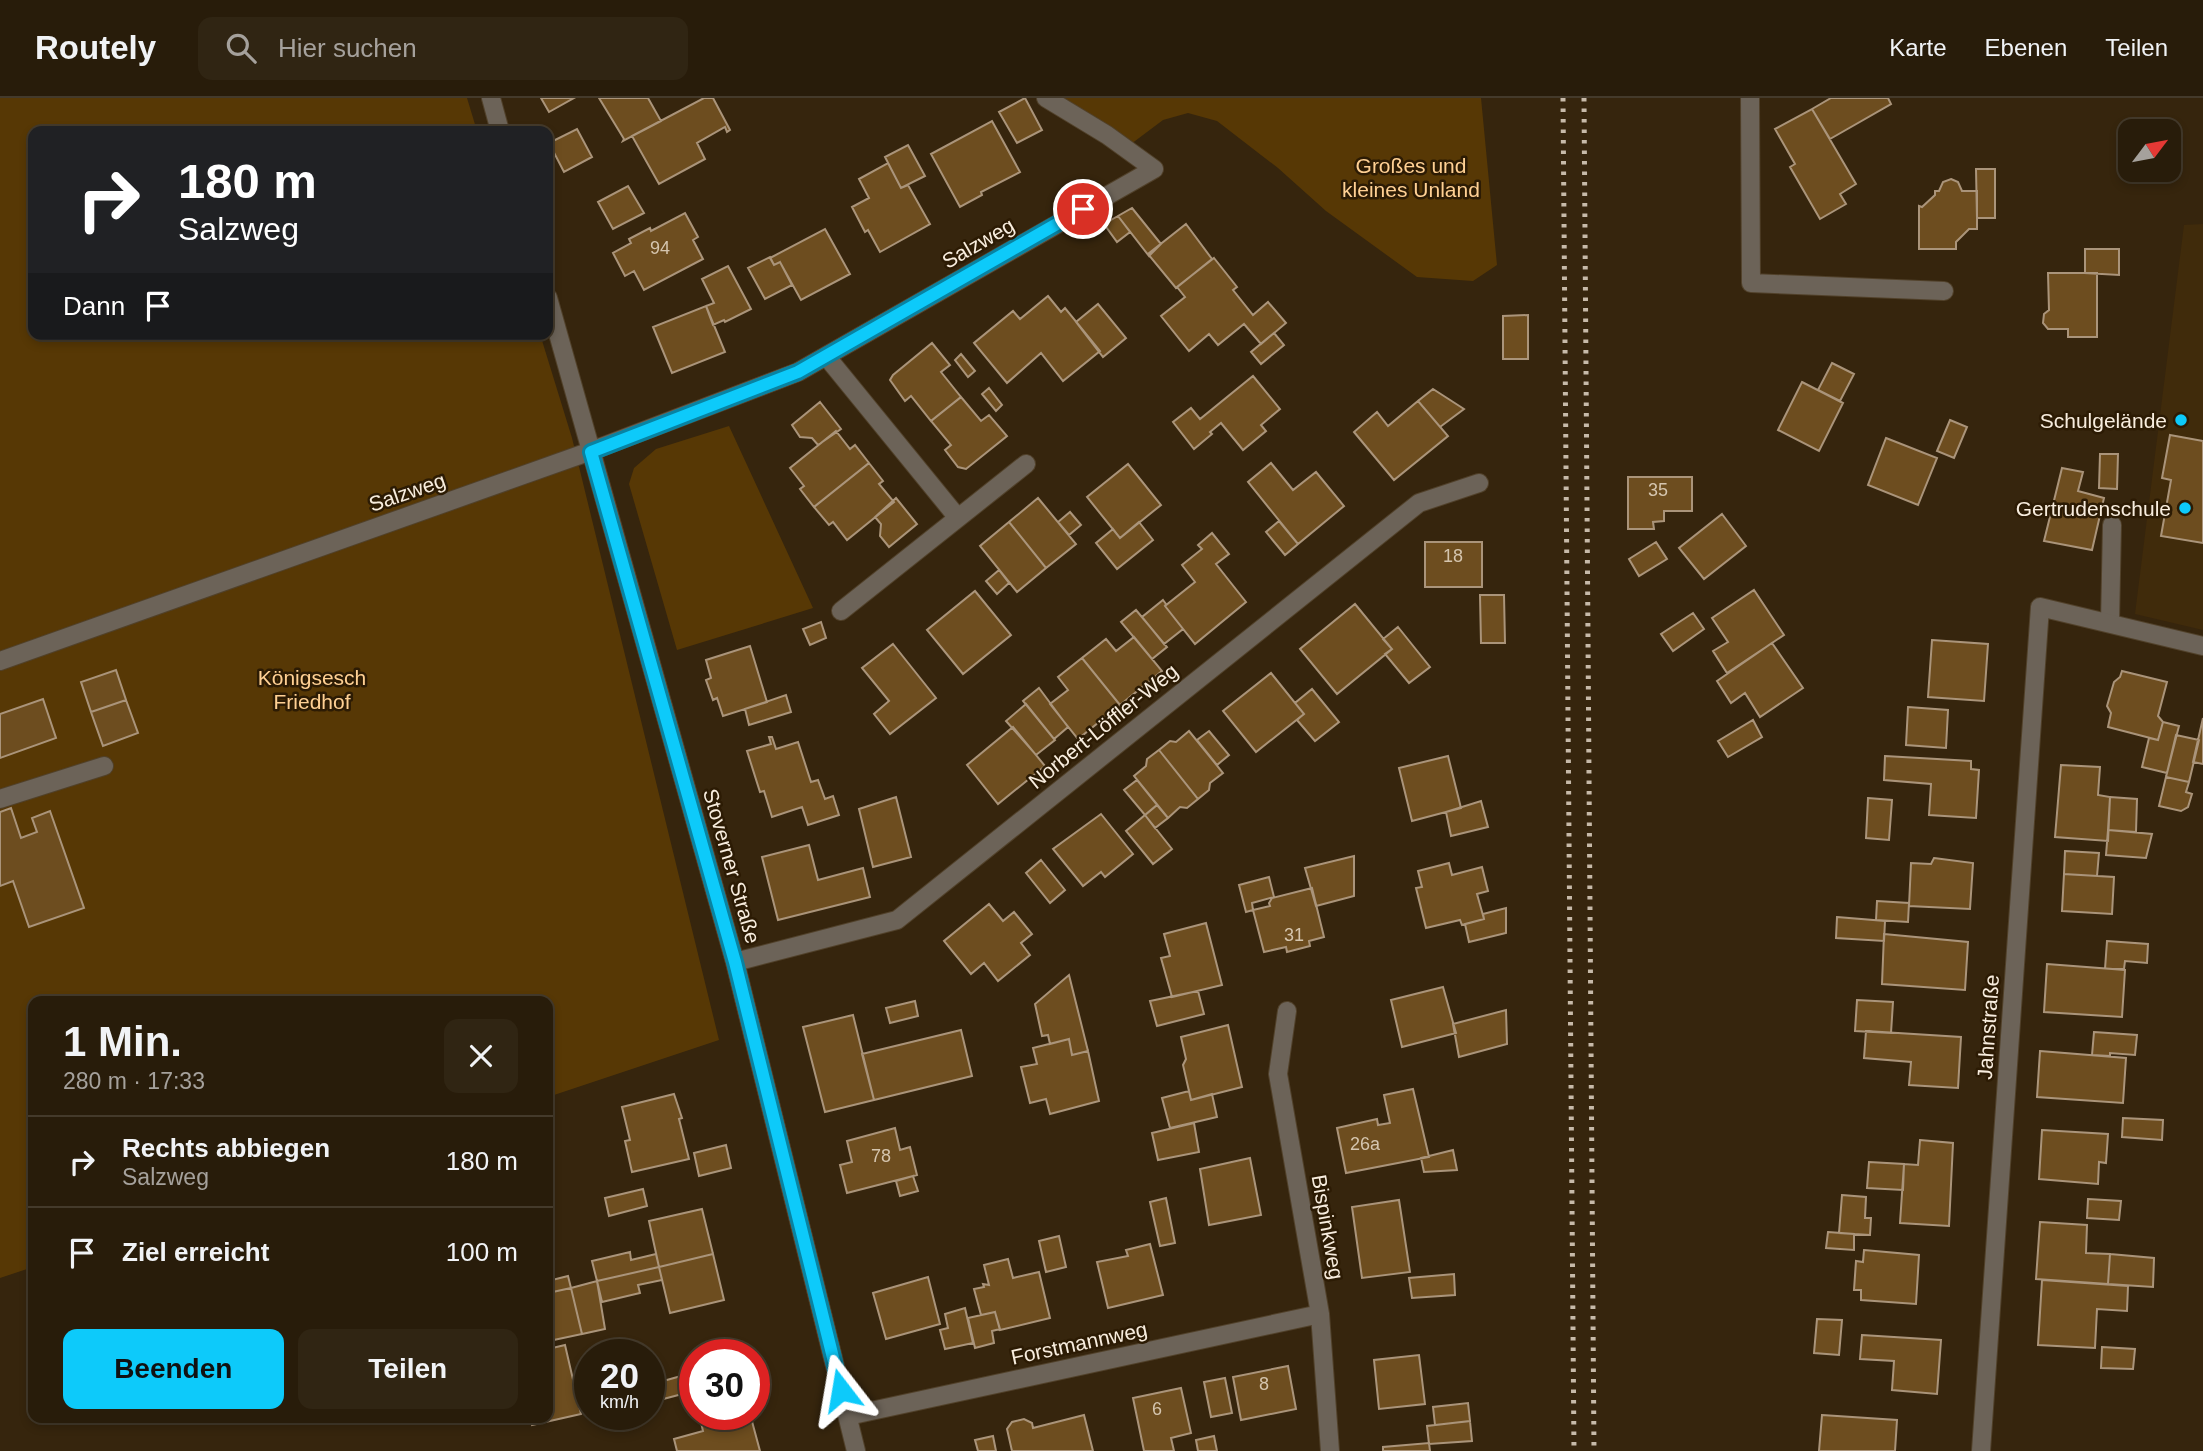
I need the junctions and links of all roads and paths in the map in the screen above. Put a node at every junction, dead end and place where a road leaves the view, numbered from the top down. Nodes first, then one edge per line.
1 (491, 98) edge
2 (1046, 98) edge
3 (1750, 98) edge
4 (499, 126) edge
5 (1944, 291) dead end
6 (553, 316) edge
7 (825, 356) junction
8 (591, 452) junction
9 (1026, 464) dead end
10 (1479, 483) dead end
11 (958, 518) junction
12 (2112, 525) dead end
13 (841, 611) dead end
14 (2110, 623) junction
15 (2203, 646) edge
16 (0, 660) edge
17 (104, 766) dead end
18 (0, 799) edge
19 (735, 962) junction
20 (1287, 1011) dead end
21 (1320, 1314) junction
22 (848, 1416) junction
23 (856, 1451) edge
24 (1331, 1451) edge
25 (1981, 1451) edge

1 - 4 street
2 - 7 street, Salzweg
3 - 5 street
6 - 8 street, Stoverner Straße
7 - 8 street, Salzweg
7 - 11 street
8 - 16 street, Salzweg
8 - 19 street, Stoverner Straße
9 - 11 street
10 - 19 street, Norbert-Löffler-Weg
11 - 13 street
12 - 14 street
14 - 15 street
14 - 25 street, Jahnstraße
17 - 18 street
19 - 22 street, Stoverner Straße
20 - 21 street, Bispinkweg
21 - 22 street, Forstmannweg
21 - 24 street, Bispinkweg
22 - 23 street, Stoverner Straße

